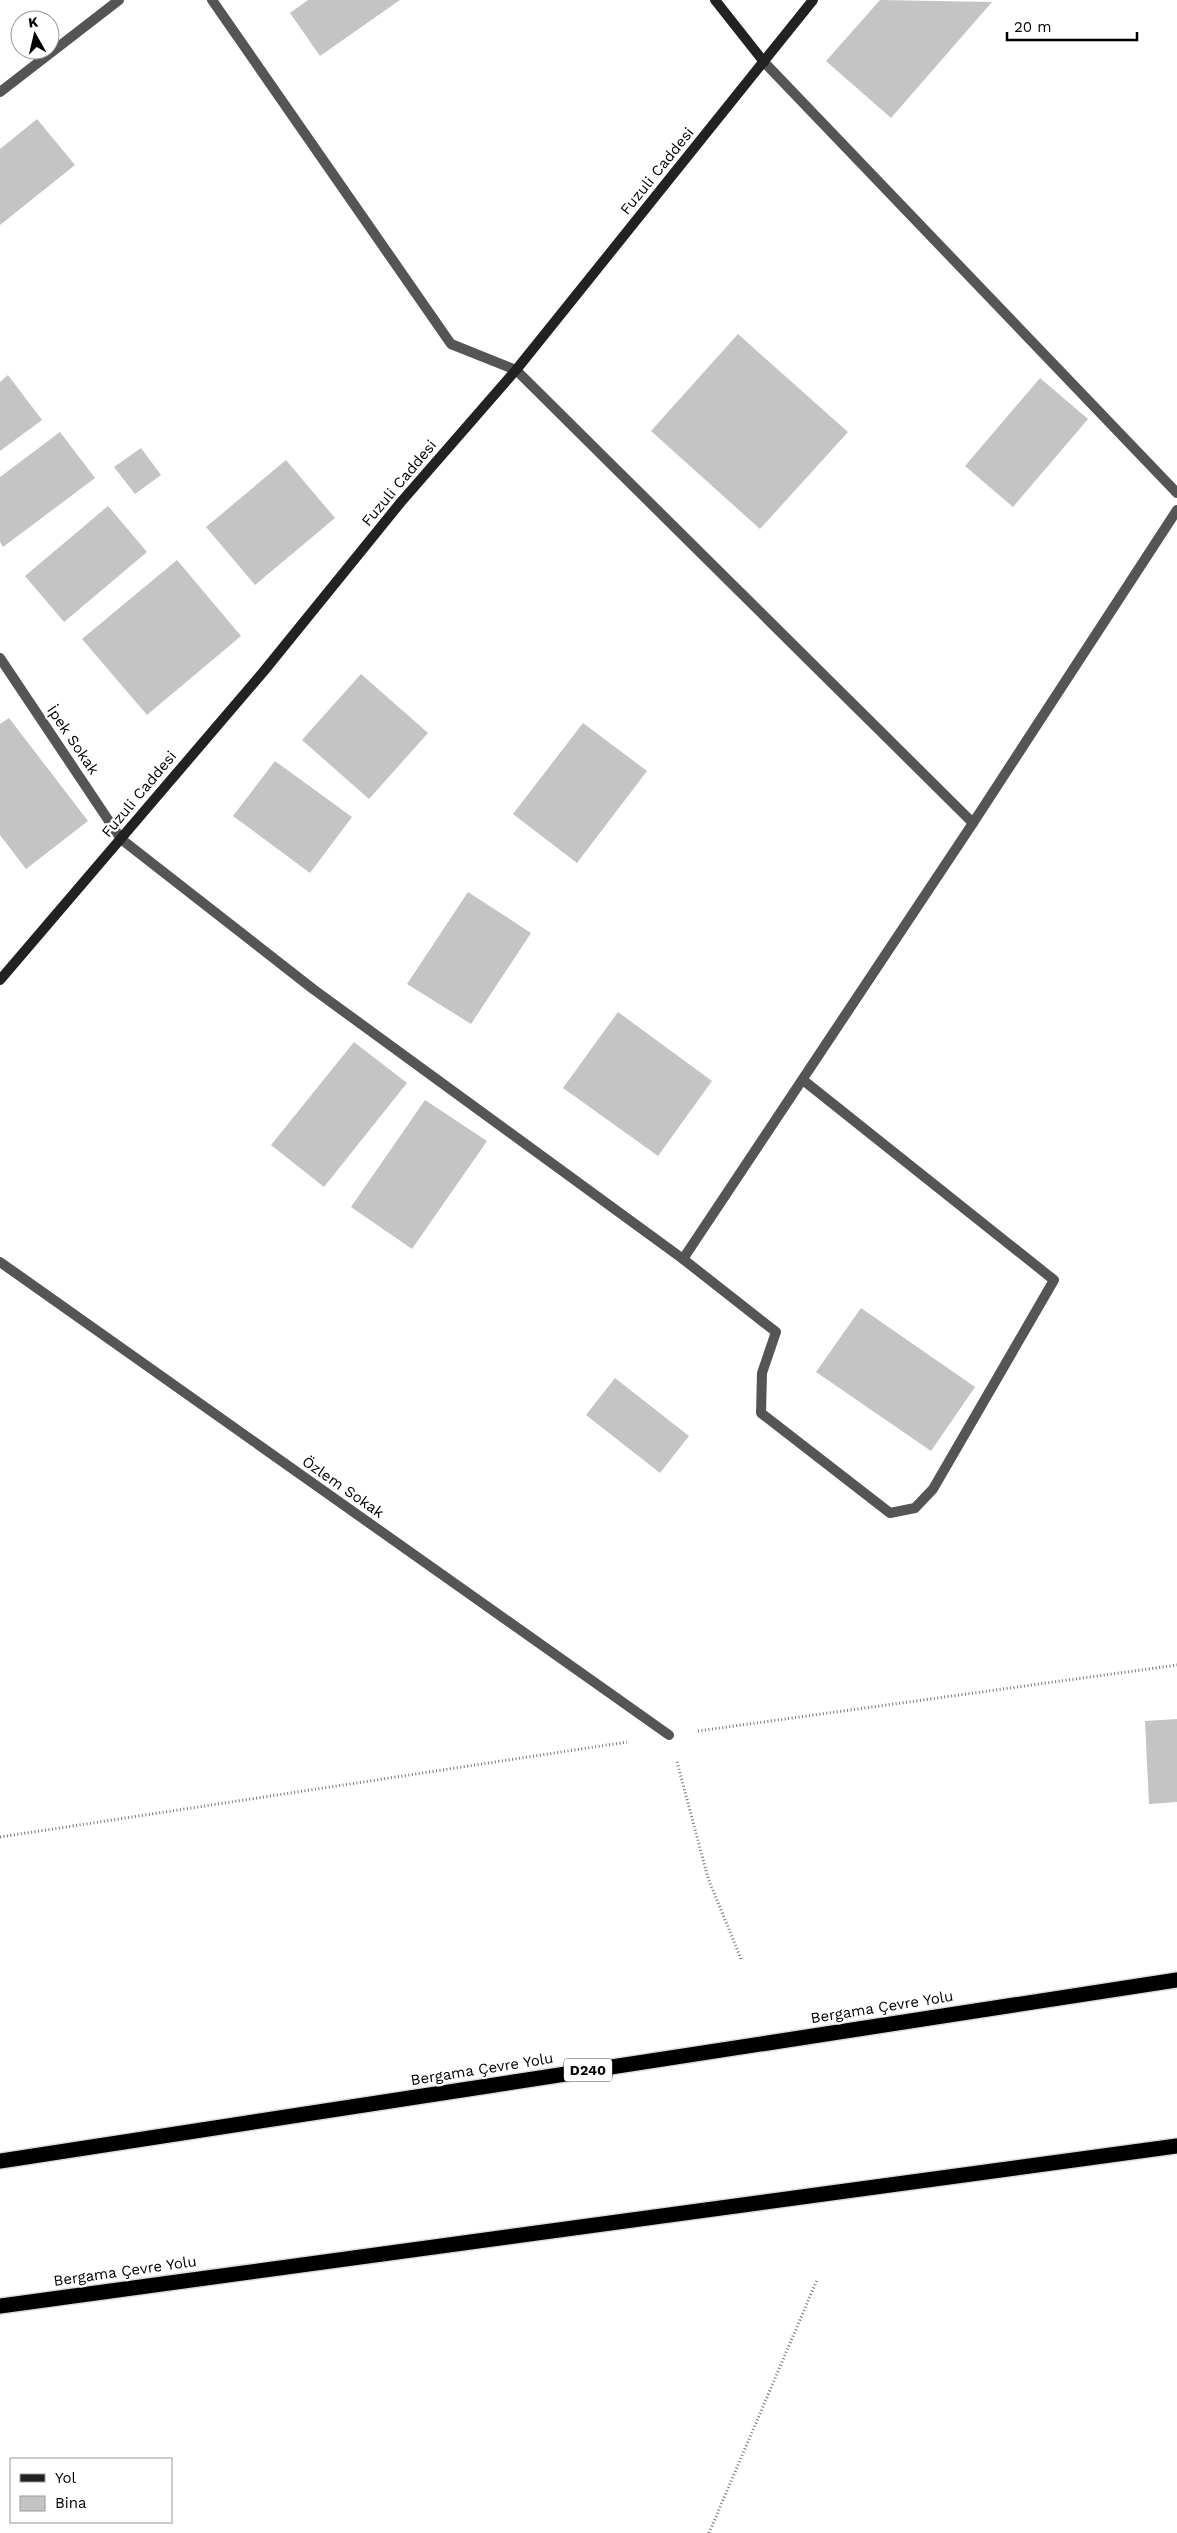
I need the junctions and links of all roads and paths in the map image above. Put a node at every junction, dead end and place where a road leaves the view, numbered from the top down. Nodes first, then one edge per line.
1 (119, 0) edge
2 (212, 0) edge
3 (716, 0) edge
4 (813, 0) edge
5 (764, 62) junction
6 (0, 92) edge
7 (516, 370) junction
8 (1177, 493) edge
9 (1177, 510) edge
10 (0, 658) edge
11 (973, 823) junction
12 (122, 839) junction
13 (0, 980) edge
14 (803, 1080) junction
15 (683, 1259) junction
16 (0, 1262) edge
17 (1177, 1665) edge
18 (669, 1735) junction
19 (0, 1837) edge
20 (741, 1959) dead end
21 (1177, 1980) edge
22 (1177, 2146) edge
23 (0, 2161) edge
24 (816, 2280) dead end
25 (0, 2306) edge
26 (709, 2533) edge

1 - 6 street
2 - 7 street
3 - 5 street
4 - 5 street, Fuzuli Caddesi
5 - 7 street, Fuzuli Caddesi
5 - 8 street
7 - 11 street
7 - 12 street, Fuzuli Caddesi
9 - 11 street
10 - 12 street, İpek Sokak
11 - 14 street
12 - 13 street, Fuzuli Caddesi
12 - 15 street, İpek Sokak
14 - 15 street
14 - 15 street, İpek Sokak
16 - 18 street, Özlem Sokak
17 - 18 path
18 - 19 path
18 - 20 path
21 - 23 highway, Bergama Çevre Yolu / D240
22 - 25 highway, Bergama Çevre Yolu
24 - 26 path

